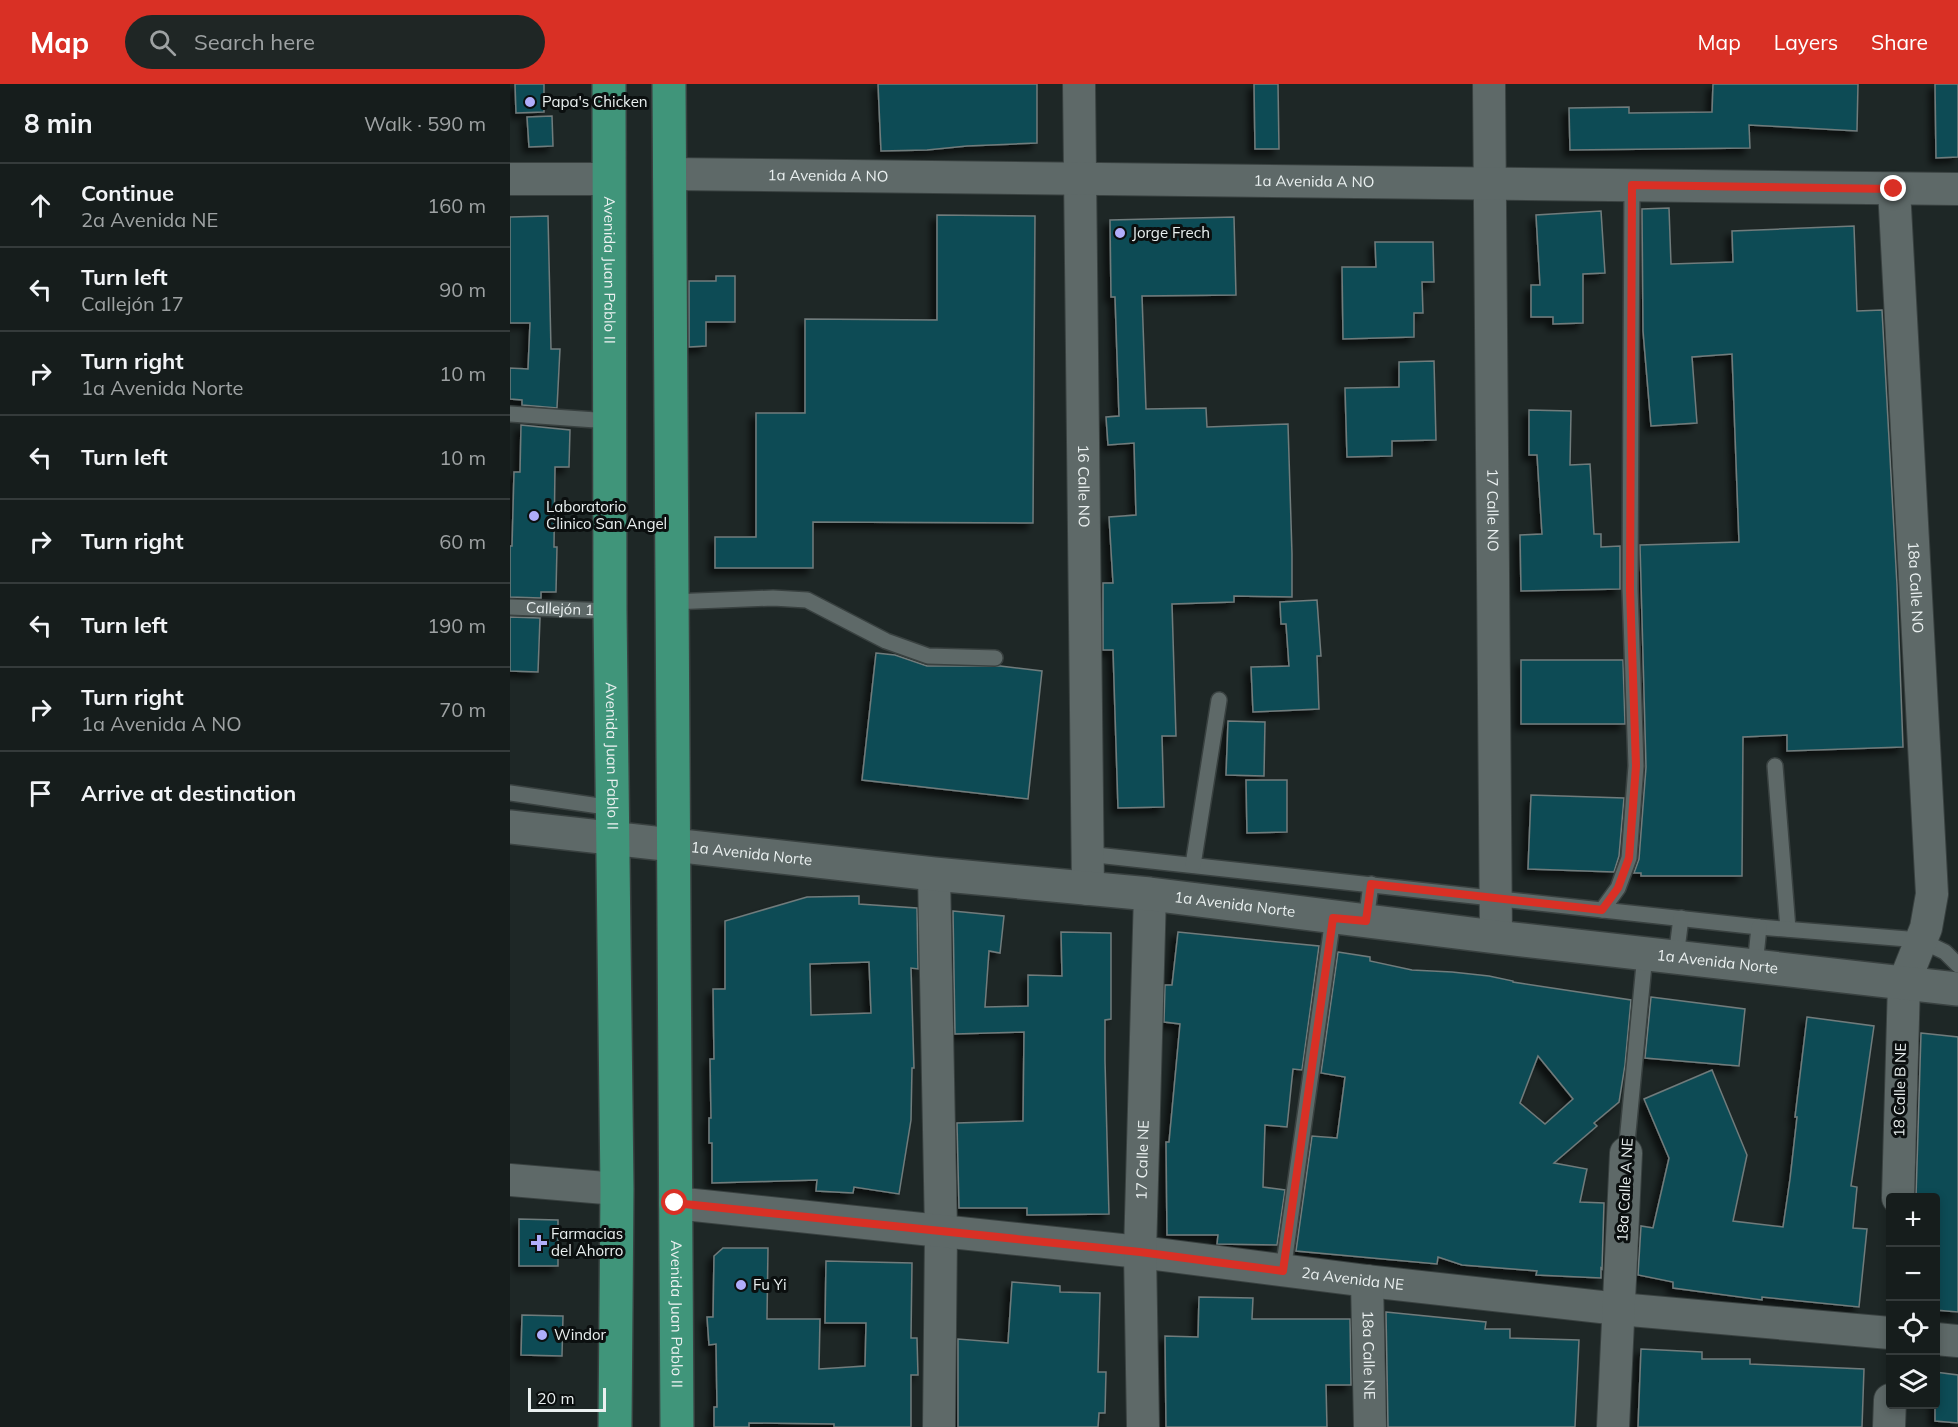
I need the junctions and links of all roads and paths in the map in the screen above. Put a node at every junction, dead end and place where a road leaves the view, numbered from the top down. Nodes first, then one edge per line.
1 (609, 84) edge
2 (669, 84) edge
3 (1079, 84) edge
4 (1489, 84) edge
5 (669, 174) junction
6 (510, 179) edge
7 (609, 179) junction
8 (1080, 179) junction
9 (1490, 184) junction
10 (1632, 185) junction
11 (1894, 189) junction
12 (1958, 189) edge
13 (510, 414) edge
14 (610, 421) junction
15 (671, 602) junction
16 (510, 607) edge
17 (610, 611) junction
18 (995, 658) dead end
19 (1219, 700) dead end
20 (1775, 766) dead end
21 (510, 793) edge
22 (613, 823) junction
23 (510, 827) edge
24 (673, 844) junction
25 (1088, 854) junction
26 (1193, 865) junction
27 (934, 874) junction
28 (1371, 884) junction
29 (1088, 888) junction
30 (1150, 894) junction
31 (1496, 898) junction
32 (1602, 910) junction
33 (1333, 918) junction
34 (1681, 918) junction
35 (1366, 921) junction
36 (1760, 927) junction
37 (1788, 930) junction
38 (1496, 937) junction
39 (1920, 940) junction
40 (1660, 956) junction
41 (1958, 965) edge
42 (1755, 966) junction
43 (1904, 983) junction
44 (1958, 989) edge
45 (1626, 1153) joint
46 (510, 1180) edge
47 (617, 1189) junction
48 (1898, 1193) edge
49 (675, 1203) junction
50 (941, 1232) junction
51 (1140, 1252) junction
52 (1283, 1271) junction
53 (1367, 1281) junction
54 (1619, 1309) junction
55 (1886, 1333) edge
56 (1940, 1339) edge
57 (1958, 1341) edge
58 (1890, 1409) edge
59 (615, 1427) edge
60 (677, 1427) edge
61 (939, 1427) edge
62 (1143, 1427) edge
63 (1370, 1427) edge
64 (1613, 1427) edge
65 (1889, 1427) edge

1 - 7 highway, Avenida Juan Pablo II
2 - 5 highway, Avenida Juan Pablo II
3 - 8 street, 16 Calle NO
4 - 9 street, 17 Calle NO
5 - 8 street, 1a Avenida A NO
5 - 15 highway, Avenida Juan Pablo II
6 - 7 street
7 - 14 highway, Avenida Juan Pablo II
8 - 9 street, 1a Avenida A NO
8 - 25 street, 16 Calle NO
9 - 10 street, 1a Avenida A NO
9 - 31 street, 17 Calle NO
10 - 11 street, 1a Avenida A NO
10 - 32 lane
11 - 12 street, 1a Avenida A NO
11 - 39 street, 18a Calle NO
13 - 14 lane
14 - 17 highway, Avenida Juan Pablo II
15 - 18 lane
15 - 24 highway, Avenida Juan Pablo II
16 - 17 lane, Callejón 1
17 - 22 highway, Avenida Juan Pablo II
19 - 26 lane
20 - 37 lane
21 - 22 lane
22 - 23 street, 1a Avenida Norte
22 - 24 street, 1a Avenida Norte
22 - 47 highway, Avenida Juan Pablo II
24 - 27 street, 1a Avenida Norte
24 - 49 highway, Avenida Juan Pablo II
25 - 26 lane
25 - 29 street, 16 Calle NO
26 - 28 lane
27 - 29 street, 1a Avenida Norte
27 - 50 street
28 - 31 lane
28 - 35 lane
29 - 30 street, 1a Avenida Norte
30 - 33 street, 1a Avenida Norte
30 - 51 street, 17 Calle NE
31 - 32 lane
31 - 38 street, 17 Calle NO
32 - 34 lane
33 - 35 street, 1a Avenida Norte
33 - 52 lane
34 - 36 lane
34 - 40 lane, 18a Calle A NE
35 - 38 street, 1a Avenida Norte
36 - 37 lane
36 - 42 lane
37 - 39 lane
38 - 40 street, 1a Avenida Norte
39 - 41 lane
39 - 43 street, 18a Calle NO
40 - 42 street, 1a Avenida Norte
40 - 45 lane, 18a Calle A NE
42 - 43 street, 1a Avenida Norte
43 - 44 street, 1a Avenida Norte
43 - 48 street, 18 Calle B NE
45 - 54 street, 18a Calle A NE
46 - 47 street
47 - 59 highway, Avenida Juan Pablo II
49 - 50 street, 2a Avenida NE
49 - 60 highway, Avenida Juan Pablo II
50 - 51 street, 2a Avenida NE
50 - 61 street
51 - 52 street, 2a Avenida NE
51 - 62 street, 17 Calle NE
52 - 53 street, 2a Avenida NE
53 - 54 street, 2a Avenida NE
53 - 63 street, 18a Calle NE
54 - 55 street, 2a Avenida NE
54 - 64 street, 18a Calle A NE
56 - 57 street
58 - 65 street

